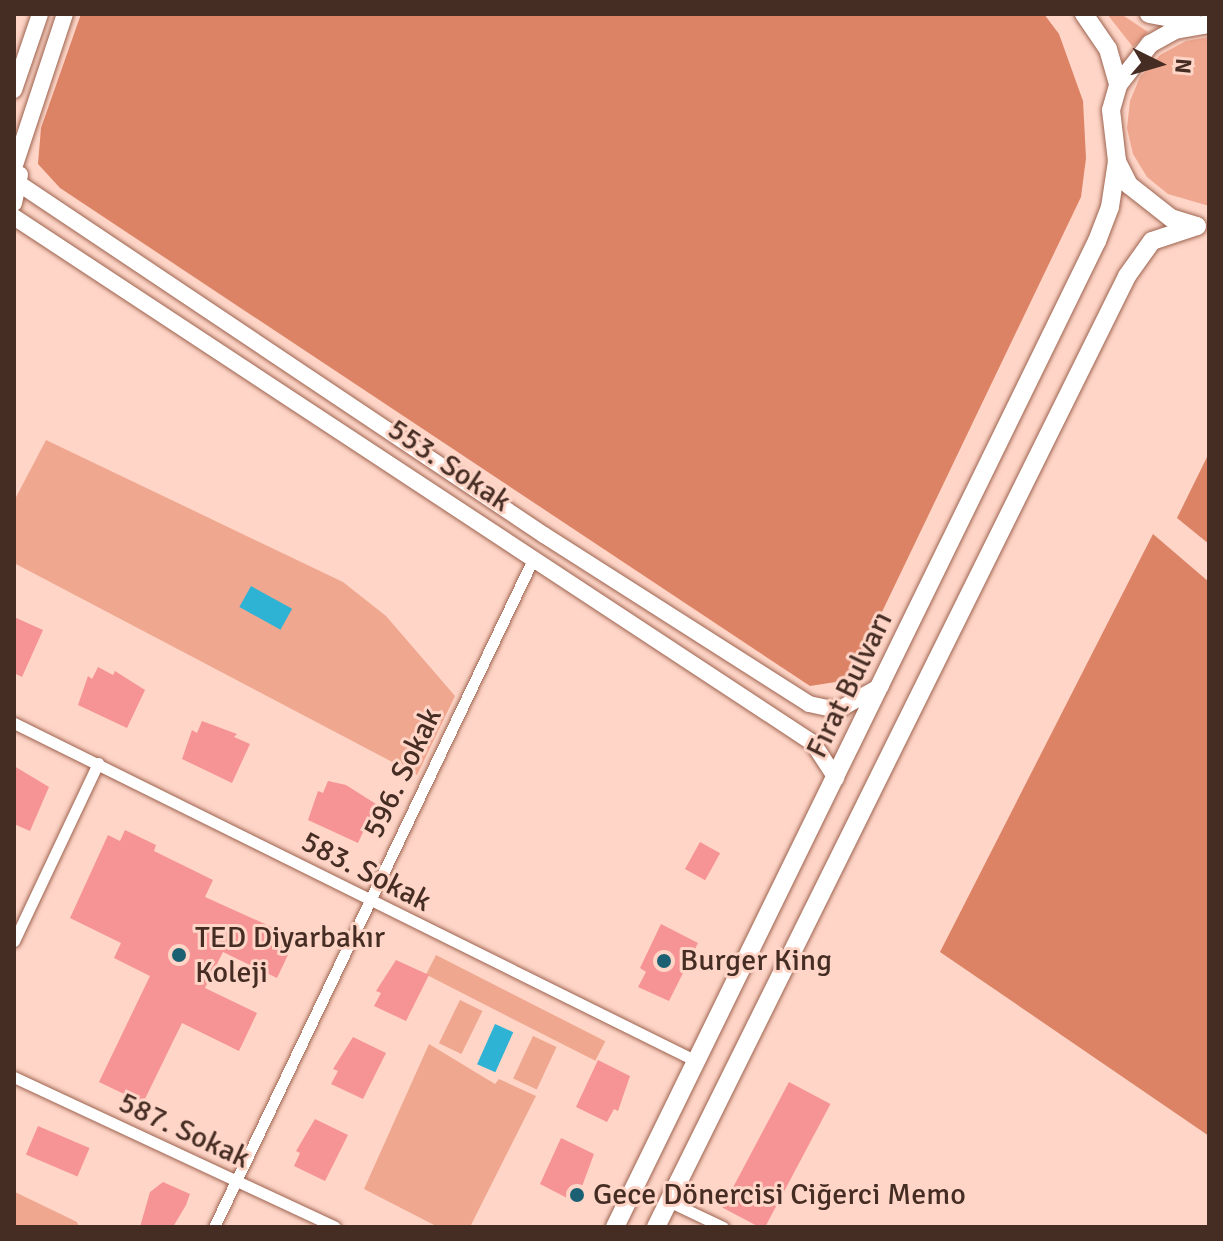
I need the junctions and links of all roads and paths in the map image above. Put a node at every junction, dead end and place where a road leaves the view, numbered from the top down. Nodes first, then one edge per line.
1 (40, 14) edge
2 (65, 14) edge
3 (1084, 14) edge
4 (1149, 14) edge
5 (1206, 24) edge
6 (1118, 85) junction
7 (14, 90) edge
8 (1117, 161) junction
9 (15, 164) edge
10 (21, 185) junction
11 (14, 203) edge
12 (14, 217) edge
13 (1203, 226) edge
14 (534, 557) junction
15 (882, 685) junction
16 (14, 723) edge
17 (98, 763) junction
18 (836, 778) junction
19 (368, 902) junction
20 (14, 941) edge
21 (698, 1062) junction
22 (14, 1077) edge
23 (235, 1182) junction
24 (668, 1201) junction
25 (214, 1227) edge
26 (335, 1227) edge
27 (615, 1227) edge
28 (656, 1227) edge
29 (723, 1227) edge

1 - 7 main road
2 - 9 main road
3 - 6 main road
4 - 5 main road
5 - 6 main road
6 - 8 main road
8 - 13 main road
8 - 15 main road, Fırat Bulvarı
9 - 10 main road
10 - 11 main road
10 - 15 main road
12 - 14 main road, 553. Sokak
13 - 24 main road
14 - 18 main road, 553. Sokak
14 - 19 street, 596. Sokak
15 - 18 main road, Fırat Bulvarı
16 - 17 street, 583. Sokak
17 - 19 street, 583. Sokak
17 - 20 street
18 - 21 main road, Fırat Bulvarı
19 - 21 street, 583. Sokak
19 - 23 street, 596. Sokak
21 - 27 main road, Fırat Bulvarı
22 - 23 street, 587. Sokak
23 - 25 street, 596. Sokak
23 - 26 street, 587. Sokak
24 - 28 main road
24 - 29 street

